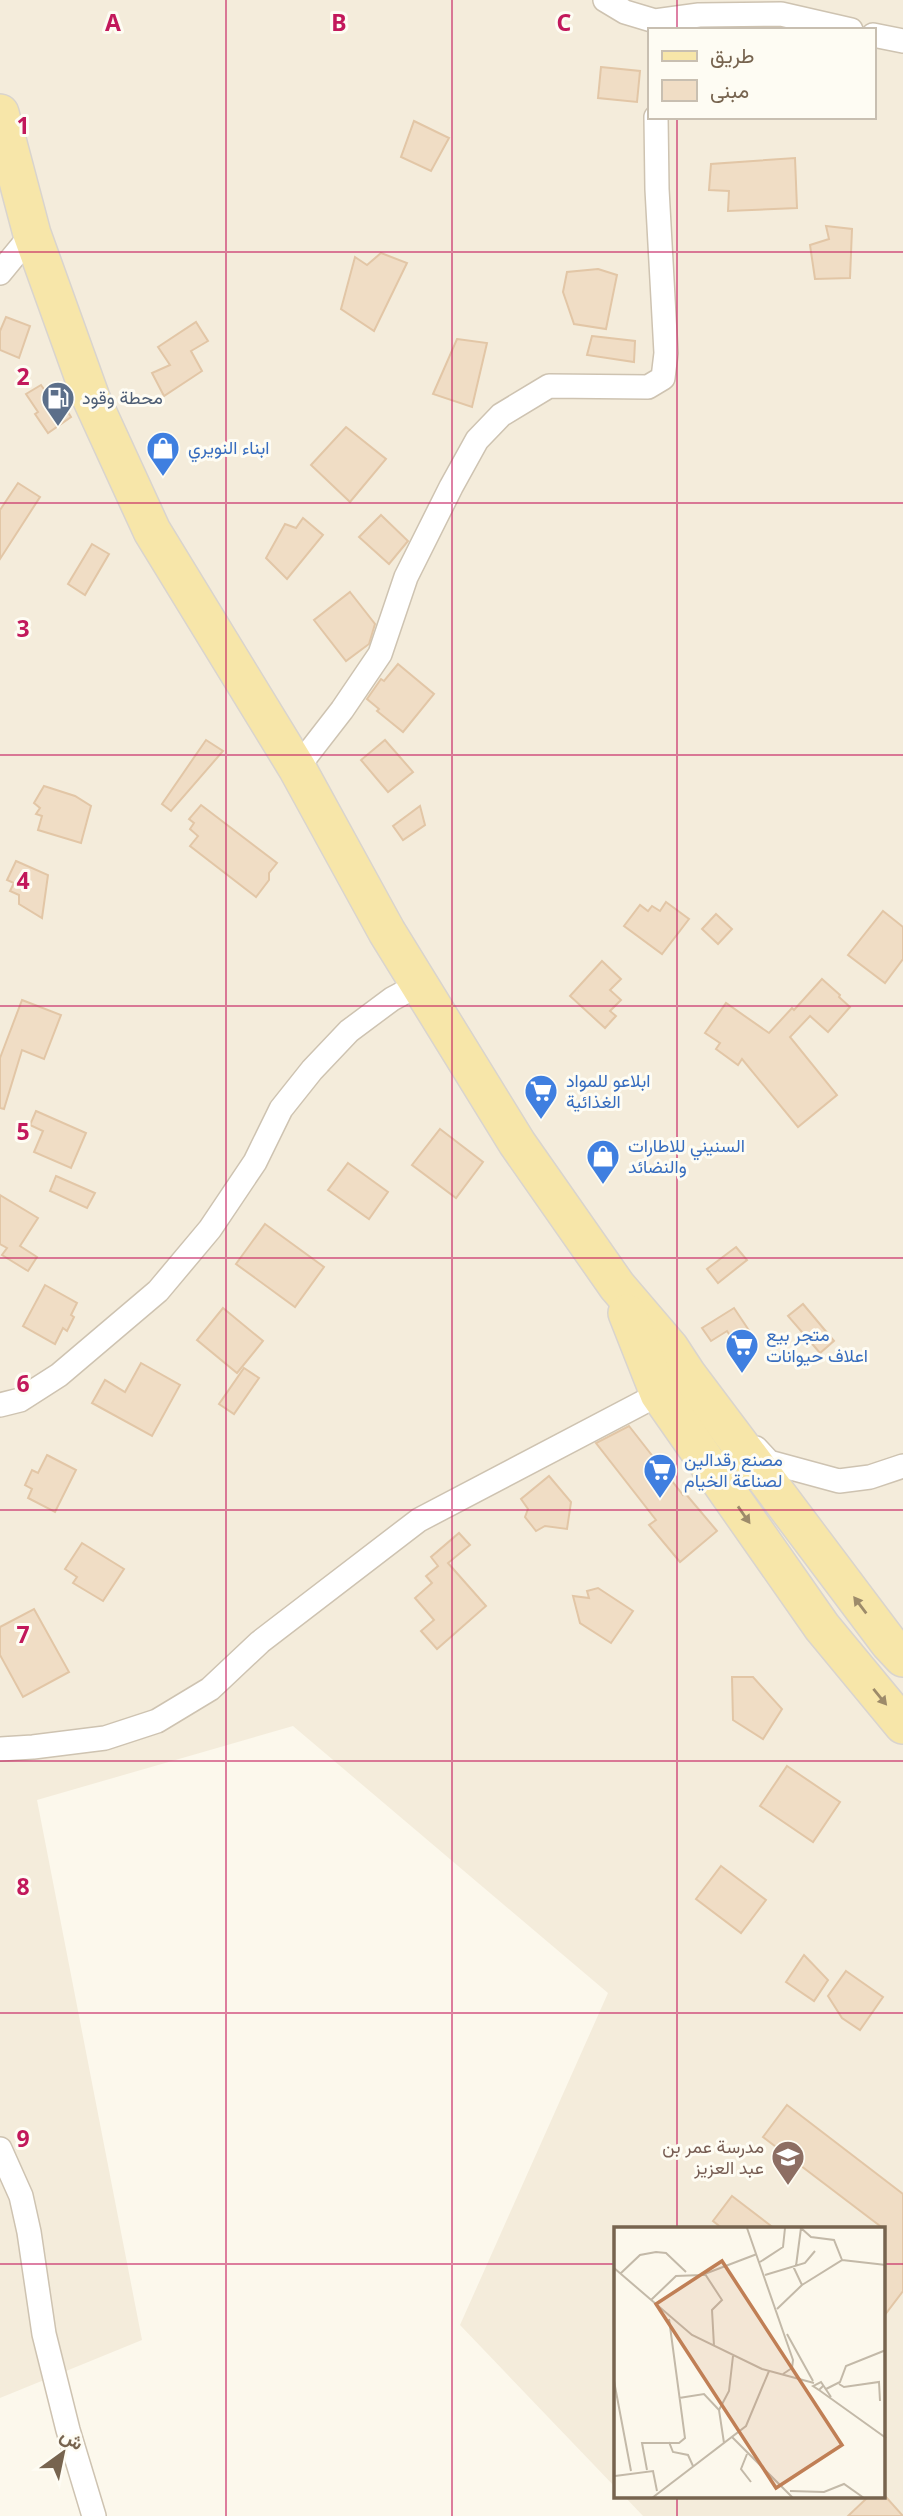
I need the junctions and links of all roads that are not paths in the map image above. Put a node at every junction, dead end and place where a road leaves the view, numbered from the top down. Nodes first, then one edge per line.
1 (605, 0) edge
2 (655, 25) edge
3 (842, 28) edge
4 (875, 35) edge
5 (903, 41) edge
6 (0, 113) edge
7 (656, 119) edge
8 (32, 234) junction
9 (0, 273) edge
10 (297, 768) junction
11 (421, 984) junction
12 (672, 1372) junction
13 (0, 1405) edge
14 (903, 1466) edge
15 (903, 1658) edge
16 (903, 1725) edge
17 (0, 1749) edge
18 (0, 2149) edge
19 (94, 2516) edge

1 - 2 street
2 - 3 street
4 - 5 street
6 - 8 main road
7 - 10 street
8 - 9 street
8 - 10 main road
10 - 11 main road
11 - 12 main road
11 - 13 street
12 - 14 street
15 -> 12 main road
12 -> 16 main road
12 - 17 street
18 - 19 street

